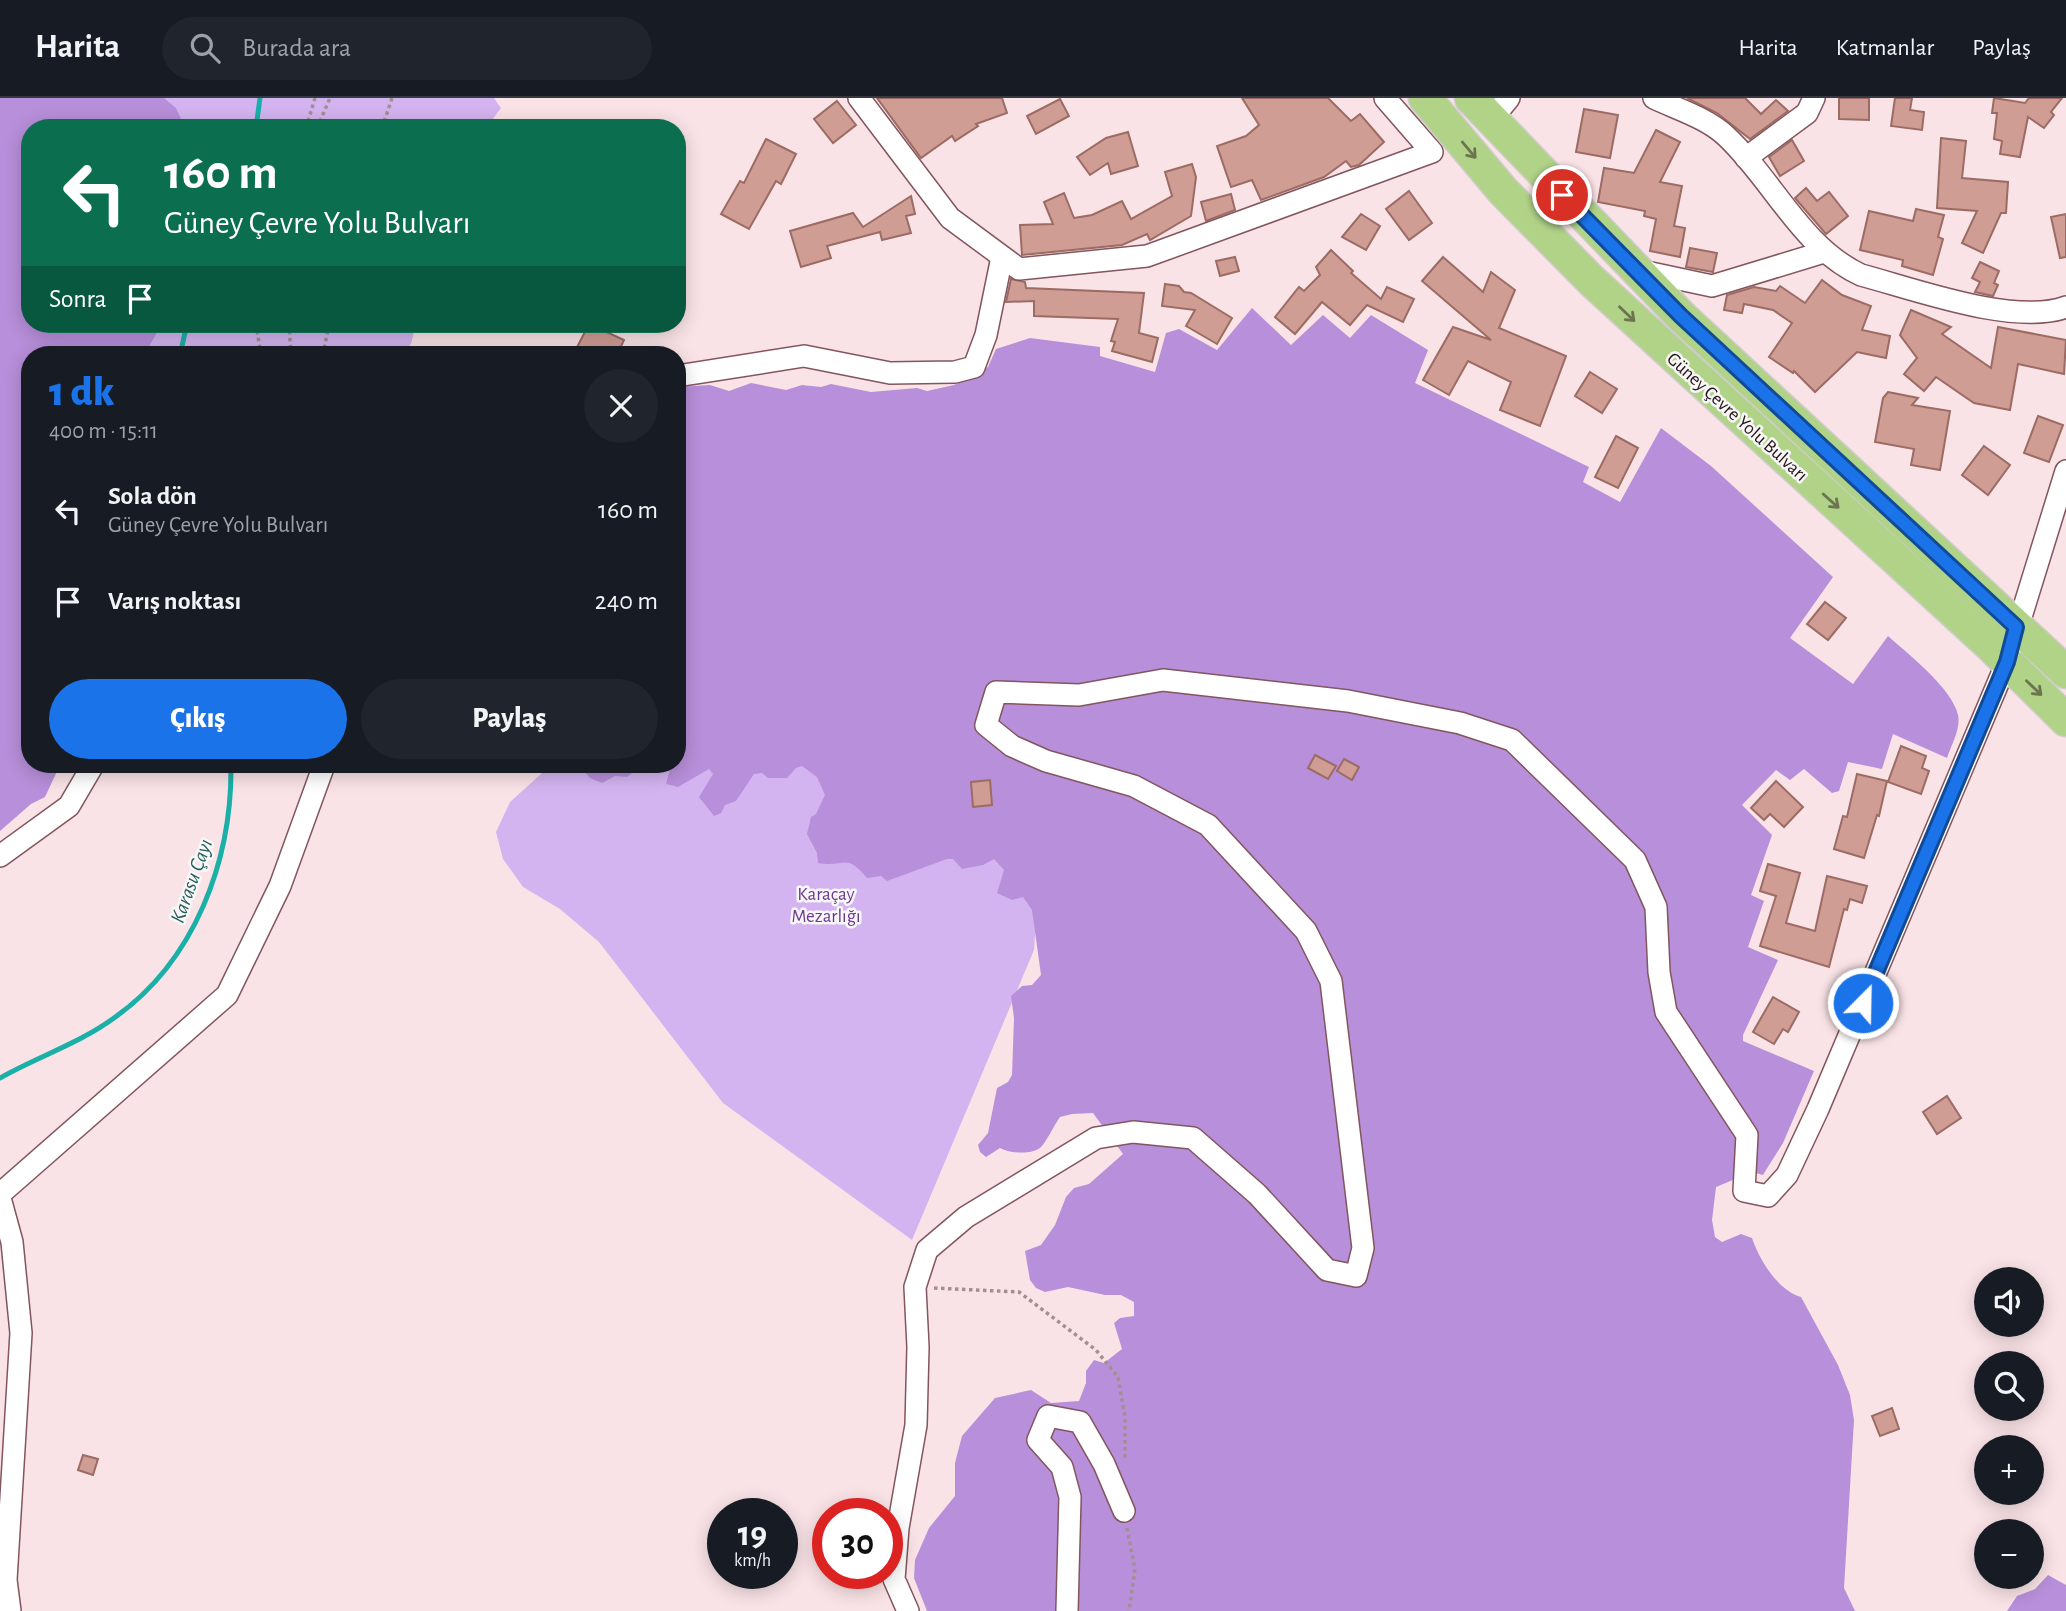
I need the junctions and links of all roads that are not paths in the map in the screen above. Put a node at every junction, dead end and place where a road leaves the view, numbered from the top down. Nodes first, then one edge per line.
1 (859, 98) edge
2 (1385, 98) edge
3 (1425, 98) edge
4 (1654, 98) edge
5 (1814, 98) edge
6 (1487, 104) edge
7 (1746, 159) junction
8 (1824, 252) junction
9 (1002, 257) junction
10 (1634, 269) junction
11 (2066, 307) edge
12 (686, 375) edge
13 (2066, 471) edge
14 (2016, 627) junction
15 (2007, 662) junction
16 (2066, 672) edge
17 (2066, 720) edge
18 (88, 773) edge
19 (321, 773) edge
20 (0, 856) edge
21 (0, 1196) edge
22 (1124, 1511) dead end
23 (10, 1611) edge
24 (908, 1611) edge
25 (1067, 1611) edge

1 - 9 street
2 - 9 street
3 -> 15 highway, Güney Çevre Yolu Bulvarı
4 - 7 street
5 - 7 street
6 - 10 highway, Güney Çevre Yolu Bulvarı
7 - 8 street
8 - 10 street
8 - 11 street
9 - 12 street
10 - 14 highway, Güney Çevre Yolu Bulvarı
13 - 14 street
14 - 15 street
14 - 16 highway, Güney Çevre Yolu Bulvarı
15 -> 17 highway, Güney Çevre Yolu Bulvarı
15 - 24 street
18 - 20 street
19 - 21 street
21 - 23 street
22 - 25 street

